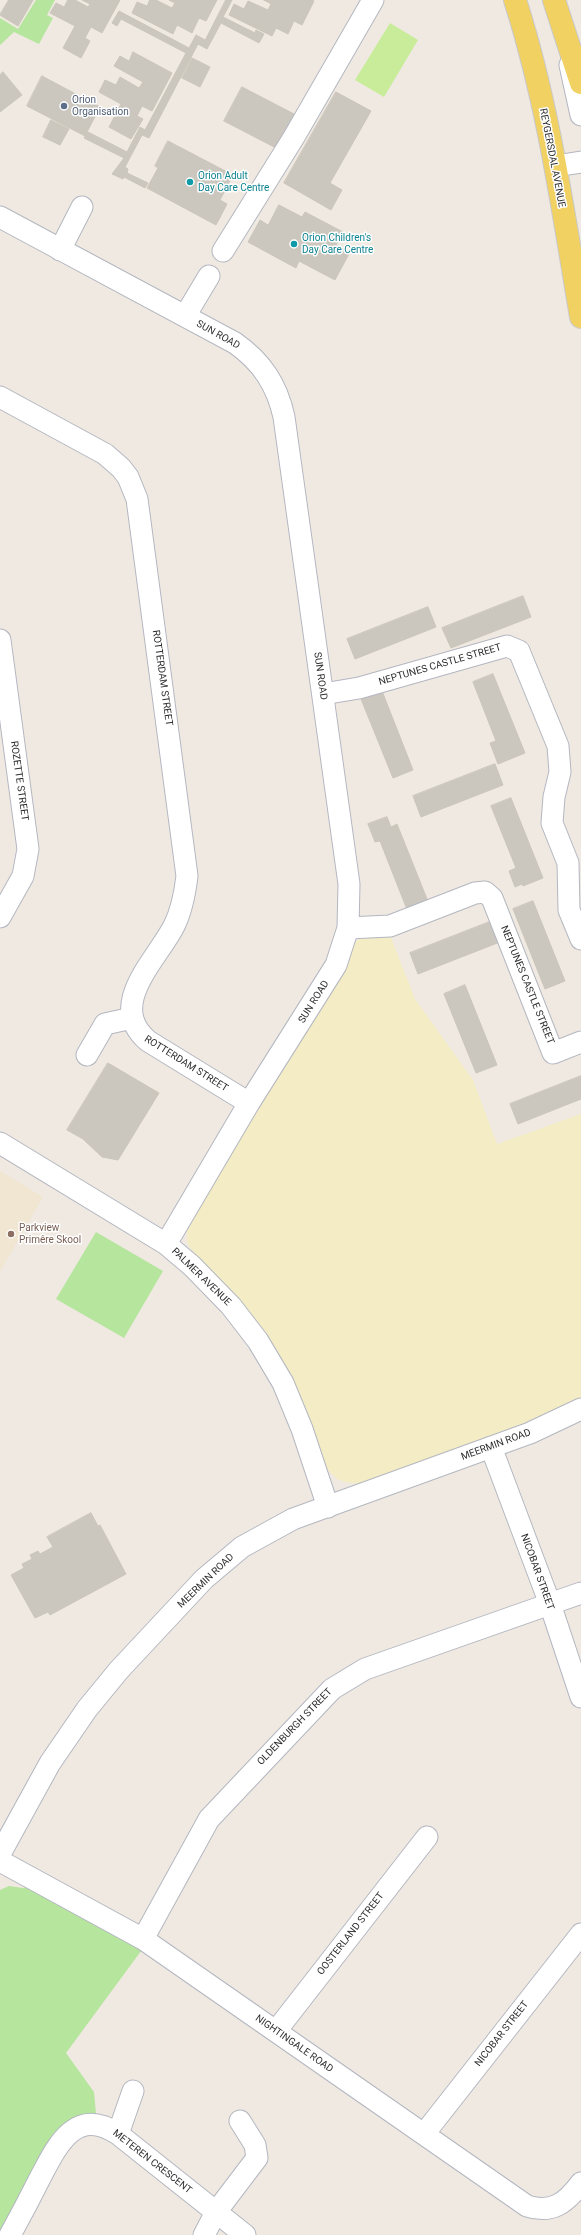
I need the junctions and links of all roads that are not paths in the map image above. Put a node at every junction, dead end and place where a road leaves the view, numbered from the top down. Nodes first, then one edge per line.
1 (373, 0) edge
2 (516, 0) edge
3 (555, 4) edge
4 (581, 83) edge
5 (581, 115) edge
6 (565, 158) edge
7 (82, 207) dead end
8 (0, 218) edge
9 (60, 250) junction
10 (223, 251) dead end
11 (581, 270) edge
12 (209, 276) dead end
13 (185, 316) junction
14 (581, 317) edge
15 (0, 397) edge
16 (0, 640) edge
17 (322, 694) junction
18 (0, 917) edge
19 (348, 928) junction
20 (581, 939) edge
21 (132, 1018) junction
22 (581, 1042) edge
23 (86, 1055) dead end
24 (249, 1103) junction
25 (0, 1144) edge
26 (166, 1244) junction
27 (581, 1409) edge
28 (491, 1447) junction
29 (328, 1506) junction
30 (581, 1593) edge
31 (550, 1604) junction
32 (581, 1697) edge
33 (427, 1837) dead end
34 (0, 1854) edge
35 (0, 1861) edge
36 (581, 1934) edge
37 (143, 1939) junction
38 (276, 2031) junction
39 (133, 2091) dead end
40 (240, 2120) dead end
41 (118, 2134) junction
42 (424, 2134) junction
43 (581, 2184) edge
44 (216, 2212) junction
45 (10, 2235) edge
46 (204, 2235) edge
47 (245, 2235) edge

1 - 10 street
2 - 6 main road, REYGERSDAL AVENUE
3 - 4 main road
3 - 5 street
6 - 11 street
6 - 14 main road, REYGERSDAL AVENUE
7 - 9 street
8 - 9 street, SUN ROAD
9 - 13 street, SUN ROAD
12 - 13 street
13 - 17 street, SUN ROAD
15 - 21 street, ROTTERDAM STREET
16 - 18 street, ROZETTE STREET
17 - 19 street, SUN ROAD
17 - 20 street, NEPTUNES CASTLE STREET
19 - 22 street, NEPTUNES CASTLE STREET
19 - 24 street, SUN ROAD
21 - 23 street
21 - 24 street, ROTTERDAM STREET
24 - 26 street, SUN ROAD
25 - 26 street, PALMER AVENUE
26 - 29 street, PALMER AVENUE
27 - 28 street, MEERMIN ROAD
28 - 29 street, MEERMIN ROAD
28 - 31 street, NICOBAR STREET
29 - 34 street, MEERMIN ROAD
30 - 31 street
31 - 32 street, NICOBAR STREET
31 - 37 street, OLDENBURGH STREET
33 - 38 street, OOSTERLAND STREET
35 - 37 street, NIGHTINGALE ROAD
36 - 42 street, NICOBAR STREET
37 - 38 street, NIGHTINGALE ROAD
38 - 42 street, NIGHTINGALE ROAD
39 - 41 street
40 - 44 street
41 - 44 street, METEREN CRESCENT
41 - 45 street, METEREN CRESCENT
42 - 43 street, NIGHTINGALE ROAD
44 - 46 street
44 - 47 street, METEREN CRESCENT

